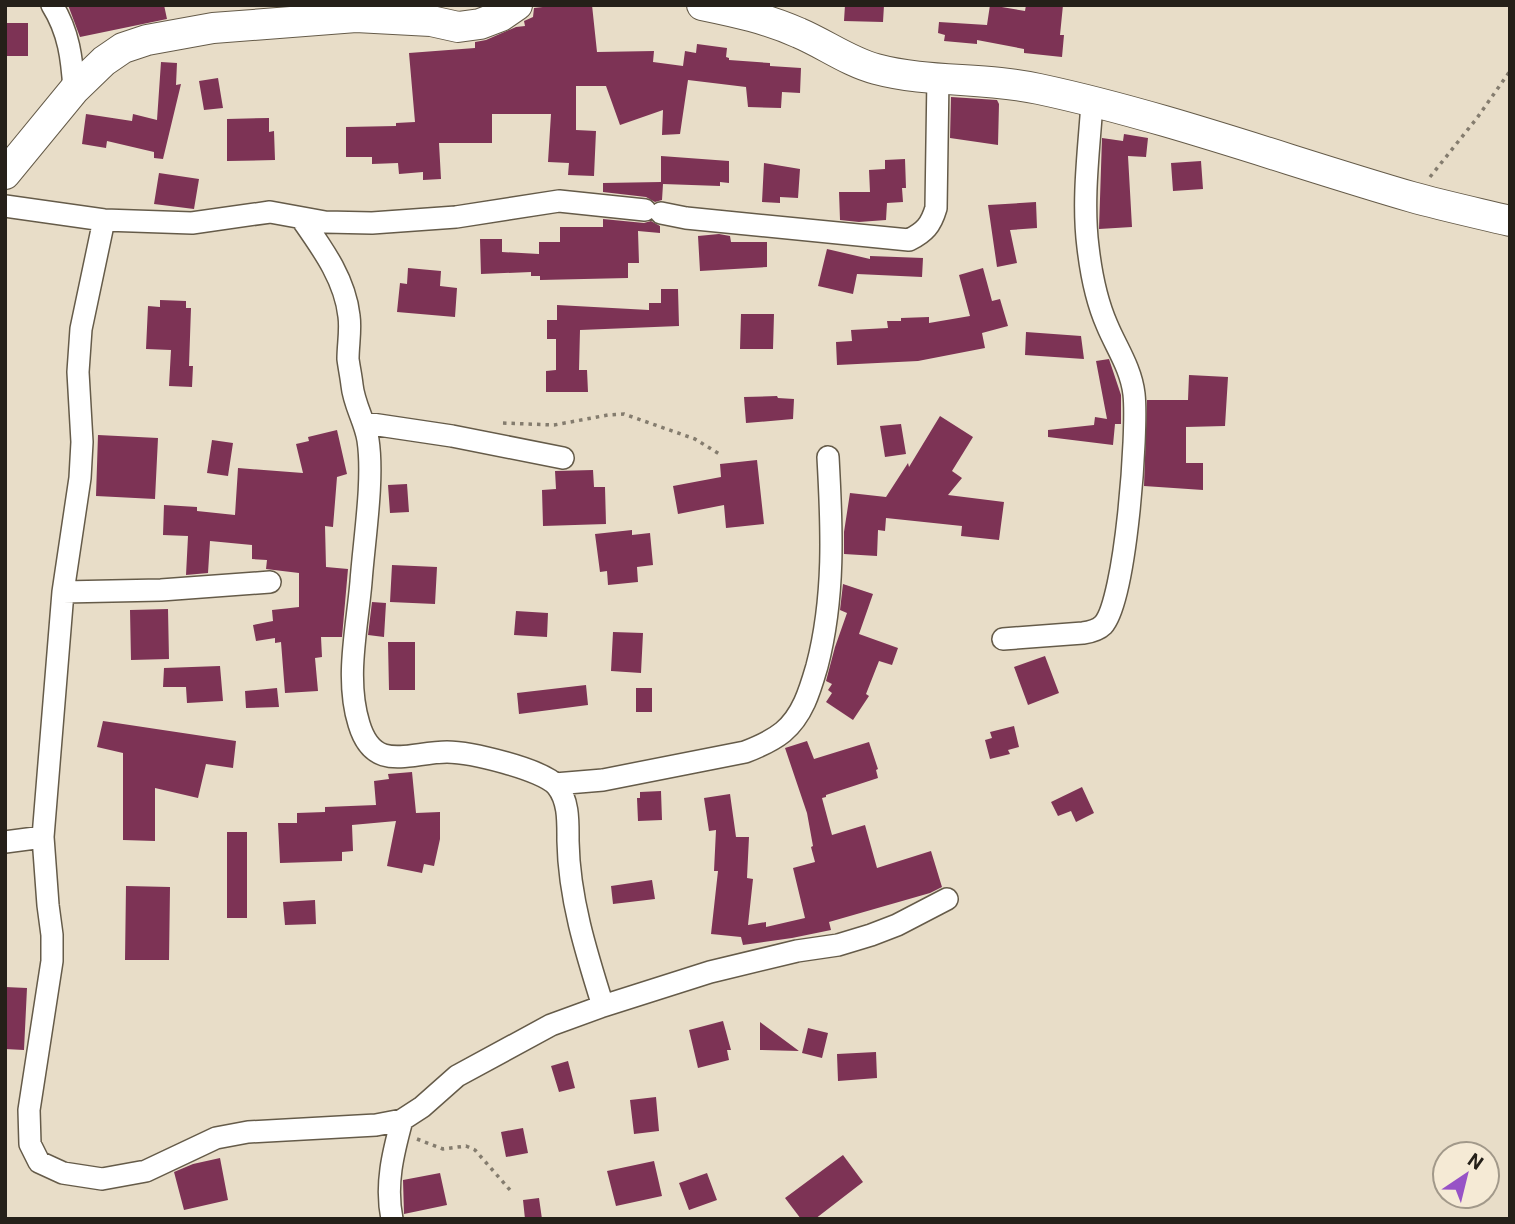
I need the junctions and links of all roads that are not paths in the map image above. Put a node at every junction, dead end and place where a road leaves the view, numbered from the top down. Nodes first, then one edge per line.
1 (52, 5) edge
2 (517, 5) edge
3 (702, 5) edge
4 (431, 13) edge
5 (938, 76) junction
6 (74, 90) junction
7 (1092, 103) junction
8 (5, 174) edge
9 (5, 206) edge
10 (301, 218) junction
11 (104, 220) junction
12 (1510, 221) edge
13 (365, 423) junction
14 (828, 457) dead end
15 (563, 458) dead end
16 (270, 582) dead end
17 (63, 592) junction
18 (1003, 639) dead end
19 (555, 784) junction
20 (43, 838) junction
21 (5, 842) edge
22 (947, 900) dead end
23 (603, 1006) junction
24 (400, 1125) junction
25 (392, 1219) edge

1 - 6 street
2 - 4 street
3 - 5 street
4 - 6 street
5 - 7 street
5 - 10 street
6 - 8 street
7 - 12 street
7 - 18 street
9 - 11 street
10 - 11 street
10 - 13 street
11 - 17 street
13 - 15 street
13 - 19 street
14 - 19 street
16 - 17 street
17 - 20 street
19 - 23 street
20 - 21 street
20 - 24 street
22 - 23 street
23 - 24 street
24 - 25 street

